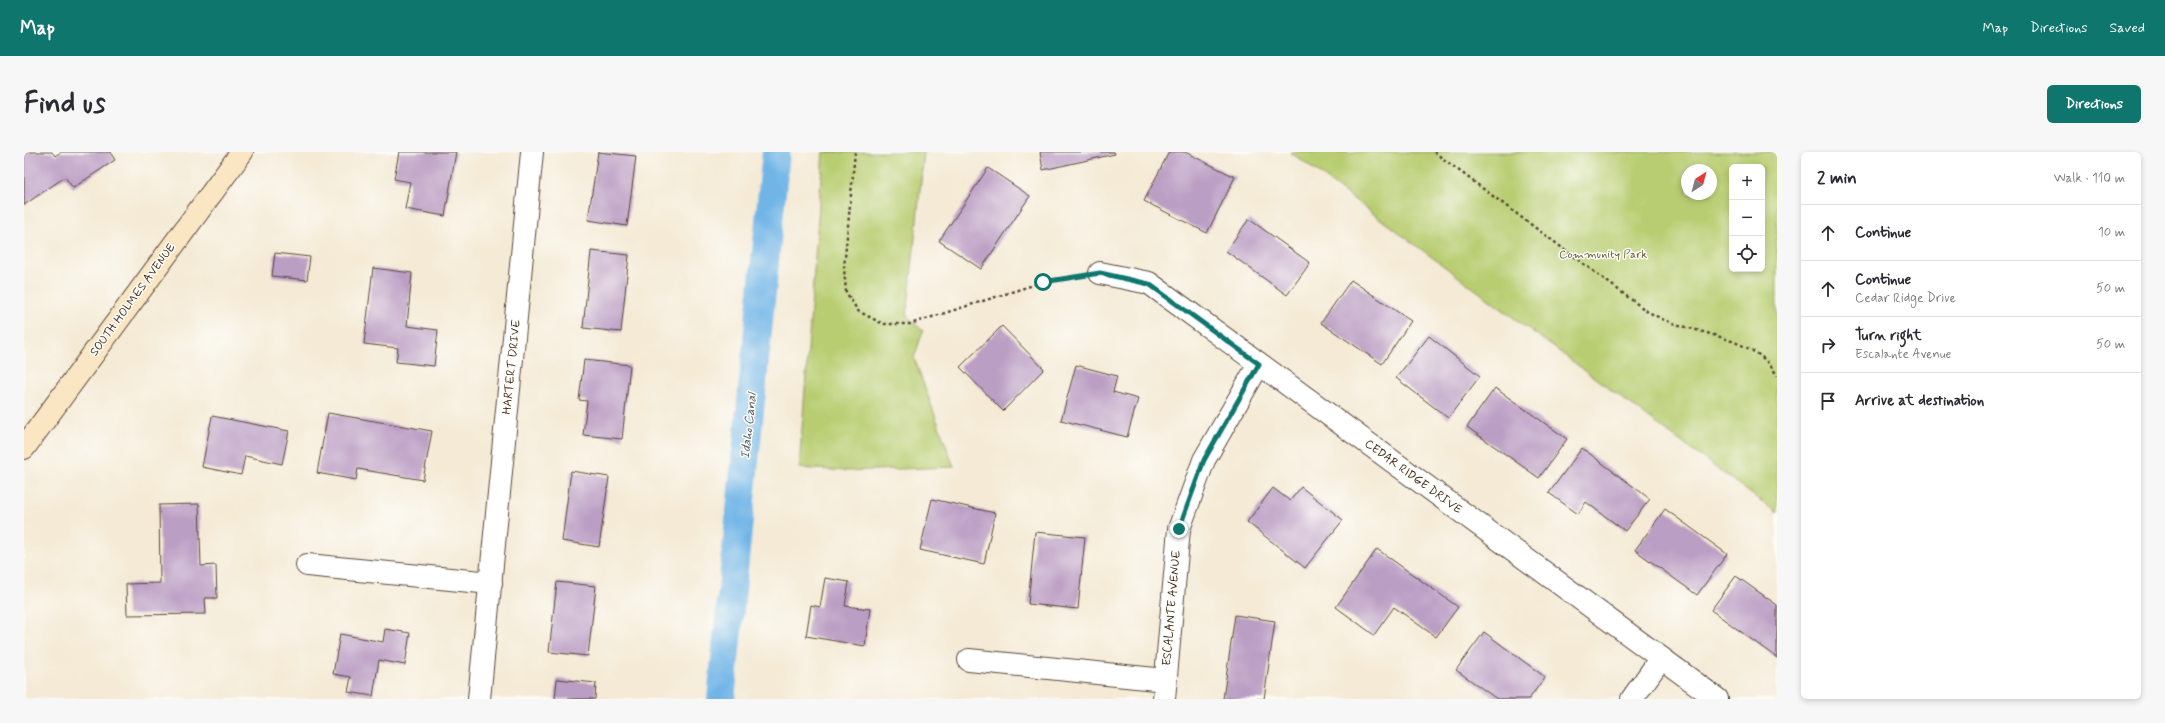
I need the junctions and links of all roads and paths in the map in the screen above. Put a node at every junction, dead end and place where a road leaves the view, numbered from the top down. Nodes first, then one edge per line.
1 (242, 152) edge
2 (532, 152) edge
3 (855, 152) edge
4 (1434, 152) edge
5 (1100, 273) joint
6 (1259, 364) junction
7 (1777, 376) edge
8 (24, 448) edge
9 (306, 565) dead end
10 (491, 582) junction
11 (1661, 658) junction
12 (969, 660) dead end
13 (1165, 689) edge
14 (479, 699) edge
15 (1632, 699) edge
16 (1717, 699) edge

1 - 8 main road, SOUTH HOLMES AVENUE
2 - 10 street, HARTERT DRIVE
3 - 5 path
4 - 7 path
5 - 6 street, CEDAR RIDGE DRIVE
6 - 11 street, CEDAR RIDGE DRIVE
6 - 13 street, ESCALANTE AVENUE
9 - 10 street
10 - 14 street, HARTERT DRIVE
11 - 15 street
11 - 16 street, CEDAR RIDGE DRIVE
12 - 13 street, ESCALANTE AVENUE

